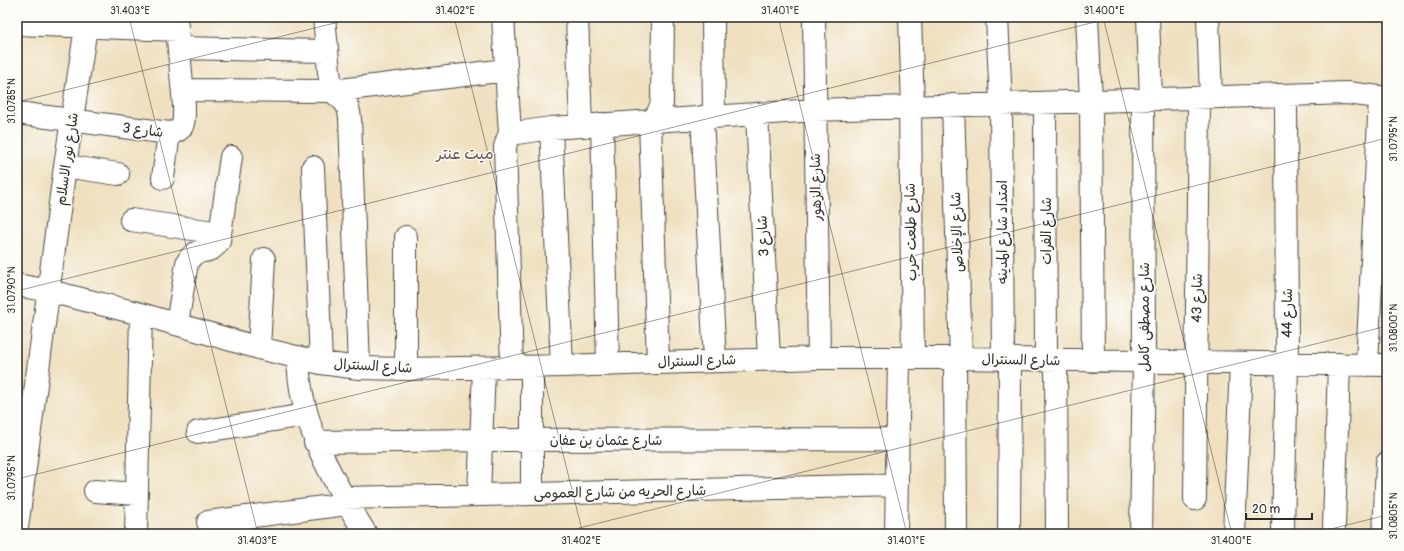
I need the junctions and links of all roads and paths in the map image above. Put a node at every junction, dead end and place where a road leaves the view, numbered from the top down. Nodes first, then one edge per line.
1 (324, 17) edge
2 (503, 17) edge
3 (577, 17) edge
4 (663, 17) edge
5 (713, 17) edge
6 (814, 17) edge
7 (910, 17) edge
8 (997, 17) edge
9 (1087, 17) edge
10 (1148, 17) edge
11 (1208, 17) edge
12 (61, 21) edge
13 (17, 24) edge
14 (86, 27) junction
15 (178, 32) edge
16 (327, 51) junction
17 (506, 70) junction
18 (183, 90) junction
19 (332, 91) junction
20 (1286, 95) junction
21 (1205, 98) junction
22 (1383, 98) edge
23 (1147, 99) junction
24 (1091, 101) junction
25 (1045, 103) junction
26 (1002, 104) junction
27 (953, 105) junction
28 (911, 107) junction
29 (815, 110) junction
30 (17, 113) edge
31 (758, 114) junction
32 (708, 117) junction
33 (72, 120) junction
34 (650, 121) junction
35 (602, 124) junction
36 (581, 125) junction
37 (551, 128) junction
38 (169, 133) junction
39 (510, 134) junction
40 (231, 157) dead end
41 (65, 166) junction
42 (313, 168) dead end
43 (118, 174) dead end
44 (163, 178) dead end
45 (131, 220) dead end
46 (220, 233) junction
47 (406, 237) dead end
48 (264, 259) dead end
49 (17, 285) edge
50 (49, 291) junction
51 (141, 314) junction
52 (177, 324) junction
53 (259, 348) junction
54 (298, 357) junction
55 (819, 358) junction
56 (906, 358) junction
57 (769, 359) junction
58 (958, 359) junction
59 (1007, 359) junction
60 (715, 360) junction
61 (1051, 360) junction
62 (1093, 361) junction
63 (1144, 361) junction
64 (1197, 362) junction
65 (321, 363) junction
66 (658, 363) junction
67 (1241, 363) junction
68 (1287, 364) junction
69 (1339, 364) junction
70 (608, 365) junction
71 (1377, 365) edge
72 (562, 366) junction
73 (522, 367) junction
74 (359, 368) junction
75 (484, 368) junction
76 (406, 369) junction
77 (306, 415) junction
78 (198, 432) dead end
79 (481, 440) junction
80 (532, 440) junction
81 (898, 440) junction
82 (315, 442) junction
83 (1387, 463) edge
84 (897, 485) junction
85 (95, 491) dead end
86 (137, 494) junction
87 (532, 494) junction
88 (479, 495) junction
89 (1195, 499) dead end
90 (345, 501) junction
91 (208, 522) dead end
92 (1334, 527) dead end
93 (17, 528) edge
94 (1283, 530) dead end
95 (136, 534) edge
96 (366, 534) edge
97 (896, 534) edge
98 (956, 534) edge
99 (1008, 534) edge
100 (1058, 534) edge
101 (1141, 534) edge
102 (1234, 534) edge
103 (1384, 534) edge

1 - 16 street
2 - 17 street
3 - 36 street
4 - 34 street
5 - 32 street
6 - 29 street, شارع الزهور
7 - 28 street, شارع طلعت حرب
8 - 26 street, امتداد شارع المدينه
9 - 24 street
10 - 23 street, شارع مصطفى كامل
11 - 21 street, شارع 43
12 - 13 street
12 - 14 street
14 - 15 street
14 - 33 street, شارع نور الاسلام
15 - 16 street
15 - 18 street, شارع 3
16 - 19 street
17 - 19 street
17 - 39 street
18 - 19 street
18 - 38 street, شارع 3
19 - 74 street
20 - 21 street
20 - 22 street
20 - 68 street, شارع 44
21 - 23 street
21 - 64 street, شارع 43
22 - 71 street
23 - 24 street
23 - 63 street, شارع مصطفى كامل
24 - 25 street
24 - 62 street
25 - 26 street
25 - 61 street, شارع الفرات
26 - 27 street
26 - 59 street, امتداد شارع المدينه
27 - 28 street
27 - 58 street, شارع الإخلاص
28 - 29 street
28 - 56 street, شارع طلعت حرب
29 - 31 street
29 - 55 street, شارع الزهور
30 - 33 street, شارع 3
31 - 32 street
31 - 57 street, شارع 3
32 - 34 street
32 - 60 street
33 - 38 street, شارع 3
33 - 41 street, شارع نور الاسلام
34 - 35 street
34 - 66 street
35 - 36 street
35 - 70 street
36 - 37 street
37 - 39 street
37 - 72 street
38 - 44 street
39 - 73 street
40 - 46 street
41 - 43 street
41 - 50 street, شارع نور الاسلام
42 - 65 street
45 - 46 street
46 - 52 street
47 - 76 street
48 - 53 street
49 - 50 street, شارع السنترال
50 - 51 street, شارع السنترال
50 - 93 street, شارع نور الاسلام
51 - 52 street, شارع السنترال
51 - 86 street
52 - 53 street, شارع السنترال
53 - 54 street, شارع السنترال
54 - 65 street, شارع السنترال
54 - 77 street
55 - 56 street, شارع السنترال
55 - 57 street, شارع السنترال
56 - 58 street, شارع السنترال
56 - 81 street, شارع طلعت حرب
57 - 60 street, شارع السنترال
58 - 59 street, شارع السنترال
58 - 98 street, شارع الإخلاص
59 - 61 street, شارع السنترال
59 - 99 street, امتداد شارع المدينه
60 - 66 street, شارع السنترال
61 - 62 street, شارع السنترال
61 - 100 street, شارع الفرات
62 - 63 street, شارع السنترال
63 - 64 street, شارع السنترال
63 - 101 street, شارع مصطفى كامل
64 - 67 street, شارع السنترال
64 - 89 street, شارع 43
65 - 74 street, شارع السنترال
66 - 70 street, شارع السنترال
67 - 68 street, شارع السنترال
67 - 102 street
68 - 69 street, شارع السنترال
68 - 94 street, شارع 44
69 - 71 street, شارع السنترال
69 - 92 street
70 - 72 street, شارع السنترال
72 - 73 street, شارع السنترال
73 - 75 street, شارع السنترال
73 - 80 street
74 - 76 street, شارع السنترال
75 - 76 street, شارع السنترال
75 - 79 street
77 - 78 street
77 - 82 street
79 - 80 street, شارع عثمان بن عفان
79 - 82 street, شارع عثمان بن عفان
79 - 88 street
80 - 81 street, شارع عثمان بن عفان
80 - 87 street
81 - 84 street, شارع طلعت حرب
82 - 90 street
83 - 103 street
84 - 87 street, شارع الحريه من شارع العمومى
84 - 97 street, شارع طلعت حرب
85 - 86 street
86 - 95 street
87 - 88 street, شارع الحريه من شارع العمومى
88 - 90 street, شارع الحريه من شارع العمومى
90 - 91 street, شارع الحريه من شارع العمومى
90 - 96 street

